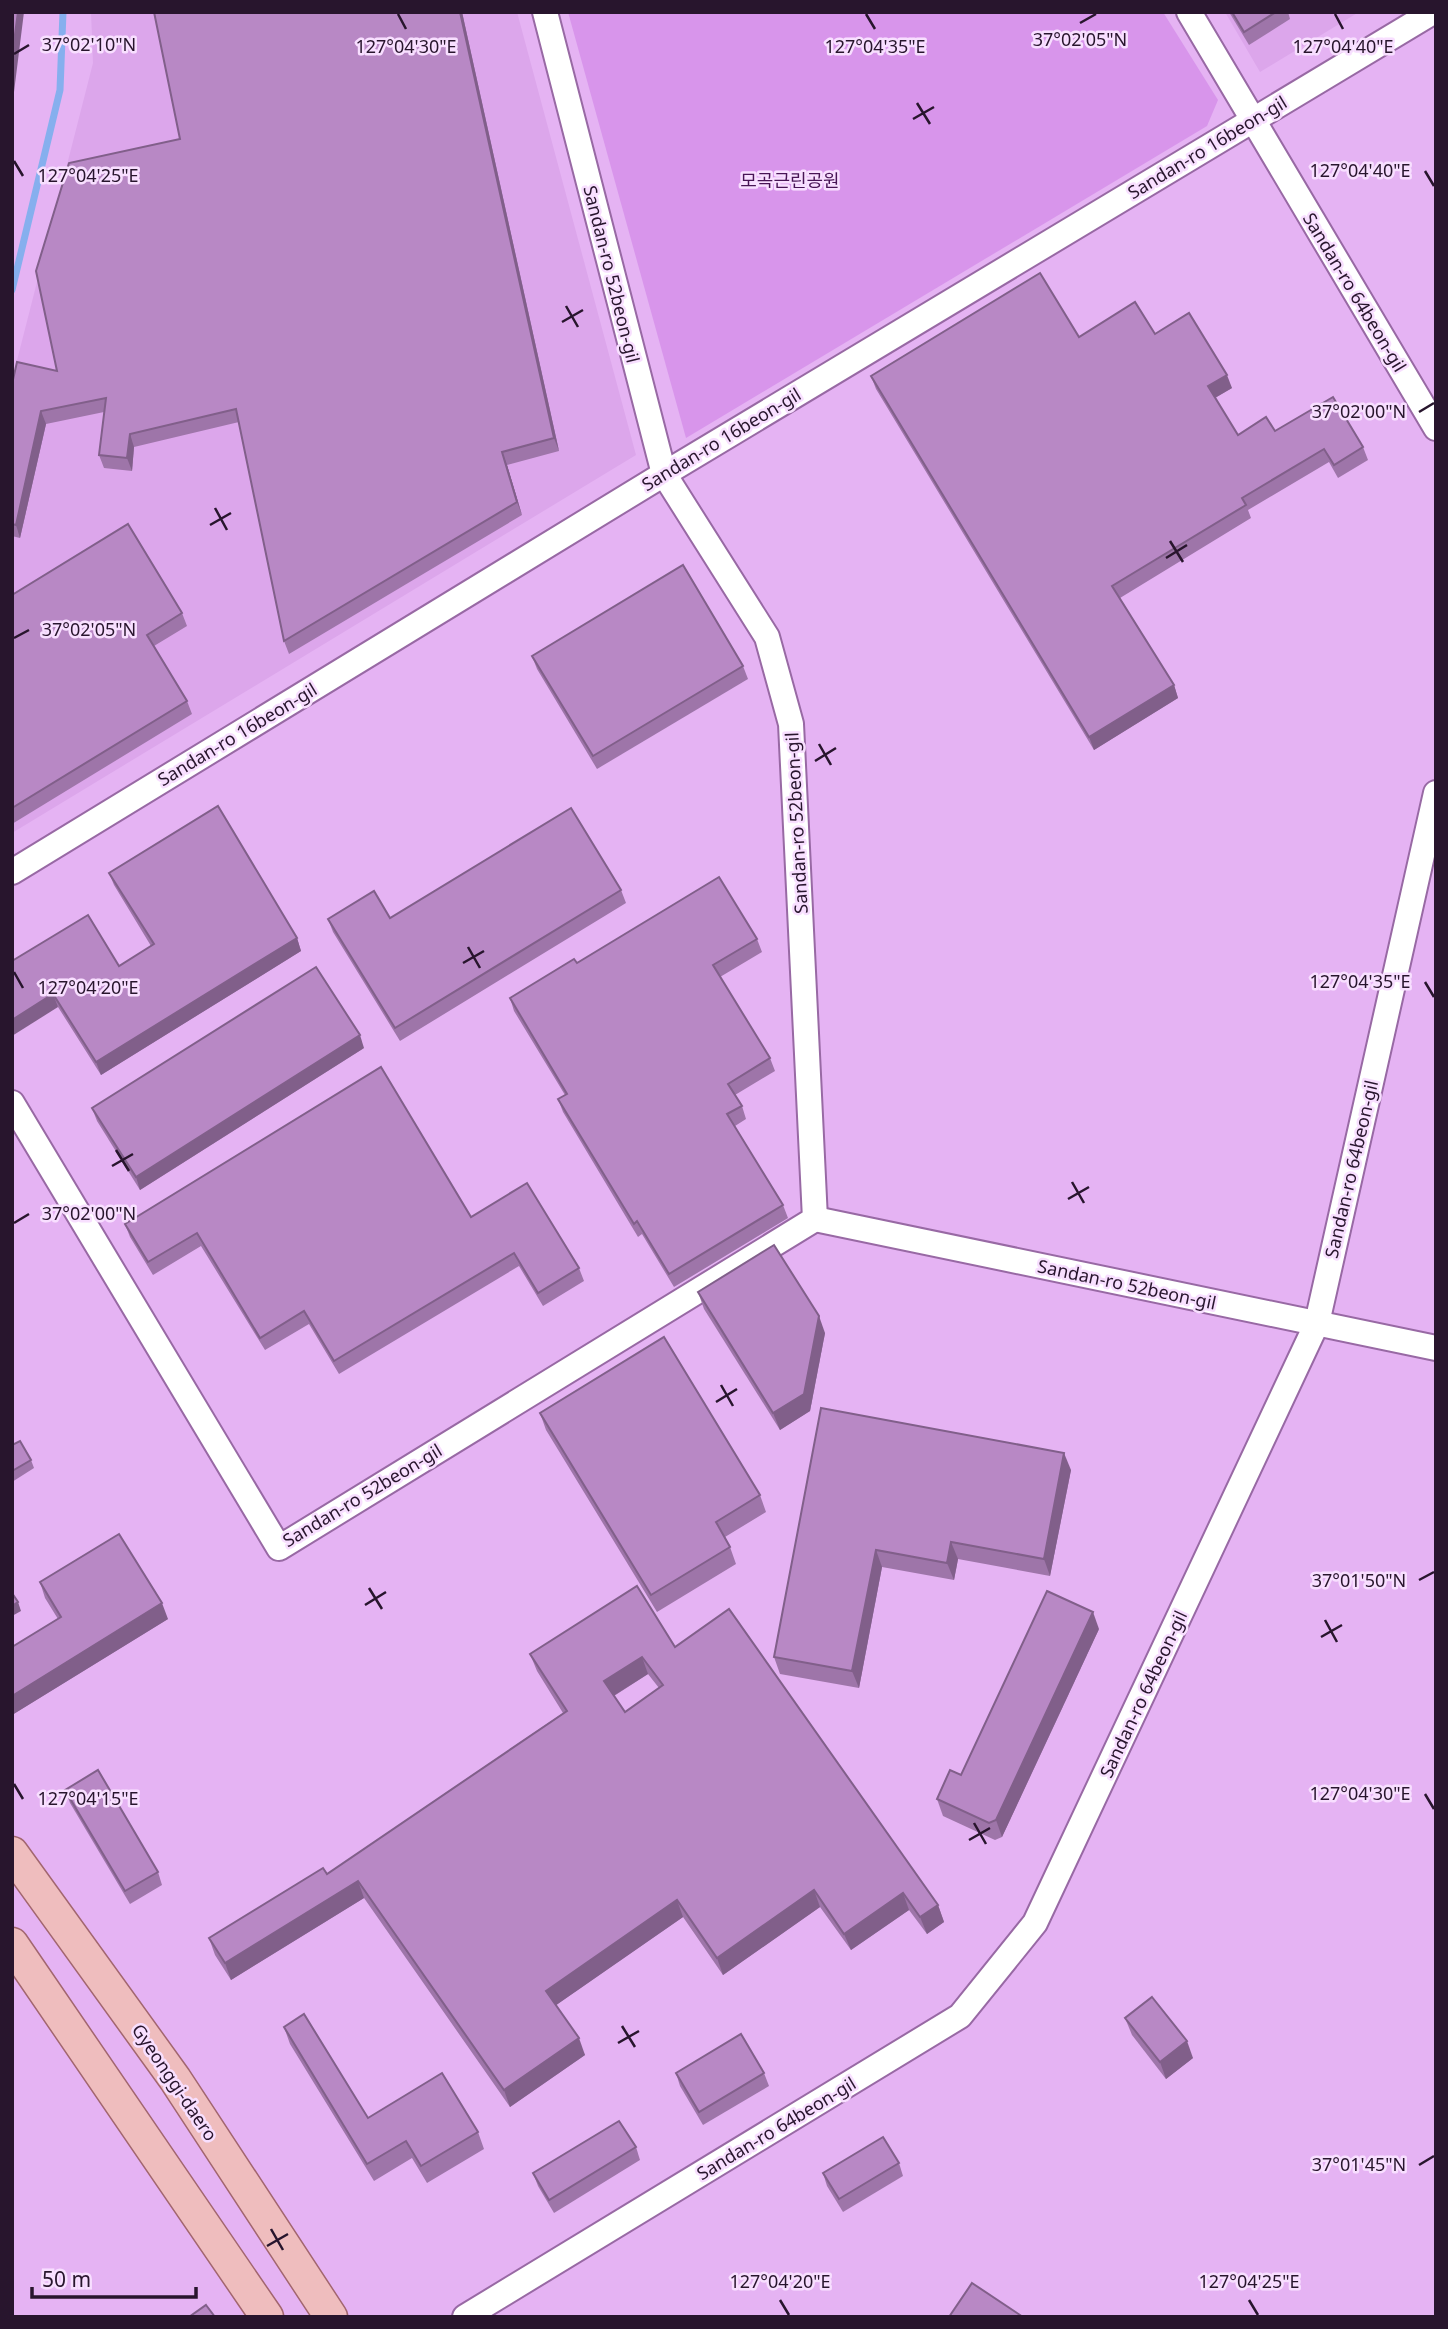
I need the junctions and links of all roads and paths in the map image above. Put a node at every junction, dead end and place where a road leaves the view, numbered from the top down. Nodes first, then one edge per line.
1 (545, 12) edge
2 (1189, 12) edge
3 (1433, 12) edge
4 (1253, 119) junction
5 (1436, 428) edge
6 (664, 474) junction
7 (1436, 793) edge
8 (12, 872) edge
9 (12, 1102) edge
10 (815, 1219) junction
11 (1317, 1323) junction
12 (1436, 1348) edge
13 (12, 1853) edge
14 (12, 1944) edge
15 (267, 2317) edge
16 (331, 2317) edge
17 (465, 2317) edge

1 - 6 street, Sandan-ro 52beon-gil
2 - 4 street, Sandan-ro 64beon-gil
3 - 4 street, Sandan-ro 16beon-gil
4 - 5 street, Sandan-ro 64beon-gil
4 - 6 street, Sandan-ro 16beon-gil
6 - 8 street, Sandan-ro 16beon-gil
6 - 10 street, Sandan-ro 52beon-gil
7 - 11 street, Sandan-ro 64beon-gil
9 - 10 street, Sandan-ro 52beon-gil
10 - 11 street, Sandan-ro 52beon-gil
11 - 12 street, Sandan-ro 52beon-gil
11 - 17 street, Sandan-ro 64beon-gil
13 - 16 main road, Gyeonggi-daero
14 - 15 main road

